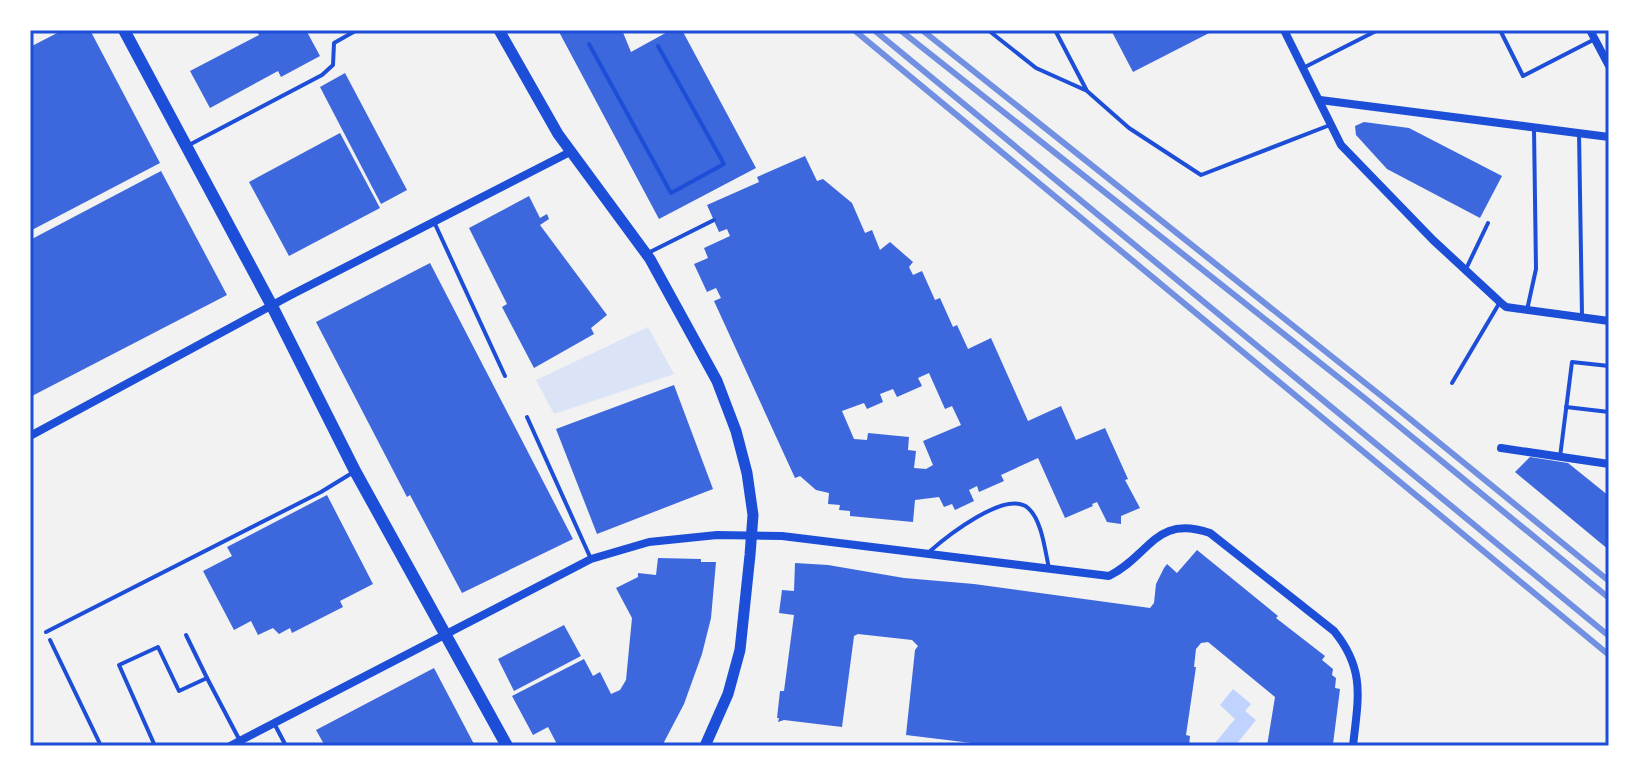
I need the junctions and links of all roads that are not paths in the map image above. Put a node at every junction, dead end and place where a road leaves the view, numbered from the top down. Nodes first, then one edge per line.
1 (124, 30) edge
2 (357, 30) edge
3 (499, 30) edge
4 (988, 30) edge
5 (1284, 30) edge
6 (1378, 30) edge
7 (1500, 30) edge
8 (1590, 30) edge
9 (1055, 31) edge
10 (1609, 41) edge
11 (1597, 43) junction
12 (589, 44) dead end
13 (658, 46) dead end
14 (1609, 66) edge
15 (1303, 68) junction
16 (1087, 91) junction
17 (1320, 100) junction
18 (1332, 124) junction
19 (1534, 127) junction
20 (1579, 133) junction
21 (1609, 137) edge
22 (188, 146) junction
23 (570, 152) junction
24 (714, 220) dead end
25 (434, 221) junction
26 (1488, 223) dead end
27 (645, 254) junction
28 (1465, 271) junction
29 (1503, 305) junction
30 (272, 306) junction
31 (1527, 310) junction
32 (1582, 317) junction
33 (1609, 321) edge
34 (1609, 366) edge
35 (505, 376) dead end
36 (1452, 383) dead end
37 (1566, 407) junction
38 (1609, 412) edge
39 (527, 417) dead end
40 (30, 436) edge
41 (1501, 448) dead end
42 (1560, 457) junction
43 (1609, 464) edge
44 (355, 471) junction
45 (751, 536) junction
46 (927, 555) junction
47 (591, 559) junction
48 (1050, 570) junction
49 (46, 632) road end
50 (445, 633) junction
51 (186, 635) dead end
52 (207, 678) junction
53 (274, 723) junction
54 (241, 741) junction
55 (155, 746) edge
56 (230, 746) edge
57 (286, 746) edge
58 (507, 746) edge
59 (705, 746) edge
60 (1353, 746) edge

1 - 22 main road
2 - 22 lane
3 - 23 street
4 - 16 lane
5 - 15 street
6 - 15 lane
7 - 11 lane
8 - 11 street
9 - 16 lane
10 - 11 lane
11 - 14 street
12 - 13 lane
15 - 17 street
16 - 18 lane
17 - 18 street
17 - 19 street
18 - 28 street
19 - 20 street
19 - 31 lane
20 - 21 street
20 - 32 lane
22 - 30 main road
23 - 25 street
23 - 27 street
24 - 27 lane
25 - 30 street
25 - 35 lane
26 - 28 lane
27 - 45 street
28 - 29 street
29 - 31 street
29 - 36 lane
30 - 40 street
30 - 44 main road
31 - 32 street
32 - 33 street
34 - 37 lane
37 - 38 lane
37 - 42 lane
39 - 47 lane
41 - 42 street
42 - 43 street
44 - 49 lane
44 - 50 main road
45 - 46 street
45 - 47 street
45 - 59 street
46 - 48 street
46 - 48 lane
47 - 50 street
48 - 60 street
50 - 53 street
50 - 58 main road
51 - 52 lane
52 - 54 lane
52 - 55 lane
53 - 54 street
53 - 57 lane
54 - 56 street

